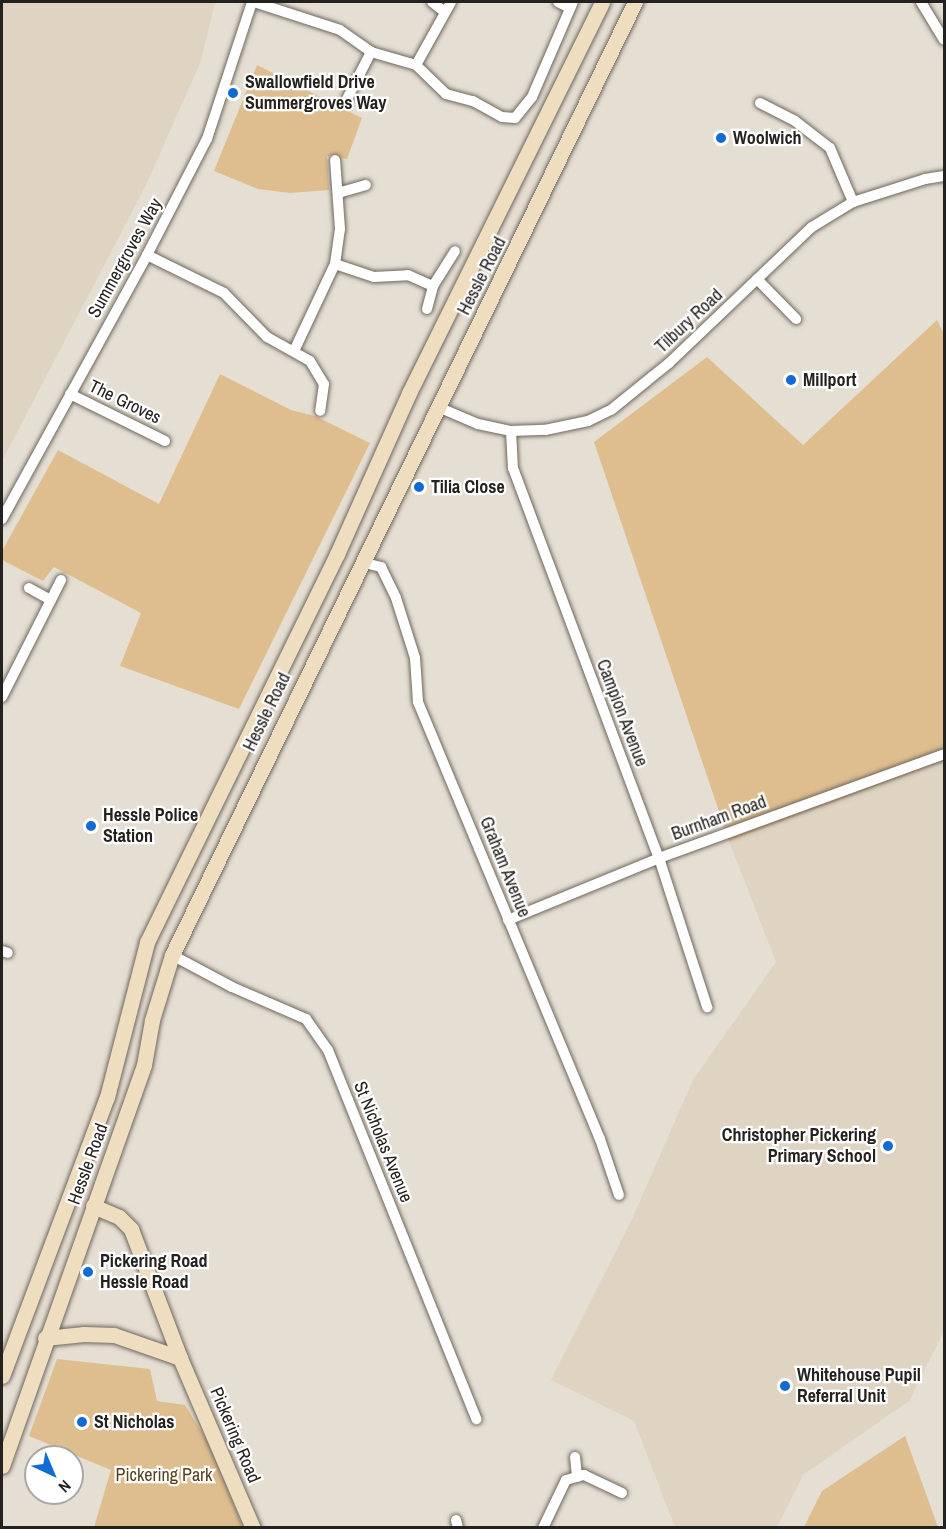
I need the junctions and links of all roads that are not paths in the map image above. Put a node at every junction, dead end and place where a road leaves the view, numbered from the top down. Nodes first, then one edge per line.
1 (253, 2) edge
2 (432, 2) edge
3 (450, 2) edge
4 (558, 2) edge
5 (602, 2) edge
6 (635, 2) edge
7 (921, 2) edge
8 (572, 4) edge
9 (445, 12) junction
10 (945, 40) edge
11 (371, 52) junction
12 (416, 65) junction
13 (347, 99) dead end
14 (760, 103) dead end
15 (335, 160) dead end
16 (945, 176) edge
17 (366, 185) dead end
18 (338, 193) junction
19 (853, 202) junction
20 (455, 251) dead end
21 (147, 255) junction
22 (335, 264) junction
23 (757, 279) junction
24 (433, 286) junction
25 (427, 309) dead end
26 (796, 319) dead end
27 (294, 351) junction
28 (70, 394) junction
29 (438, 407) junction
30 (320, 411) dead end
31 (511, 431) junction
32 (165, 441) dead end
33 (2, 519) edge
34 (361, 562) junction
35 (60, 580) dead end
36 (29, 588) dead end
37 (51, 600) junction
38 (2, 697) edge
39 (945, 754) edge
40 (659, 858) junction
41 (508, 920) junction
42 (172, 955) junction
43 (707, 1007) dead end
44 (619, 1195) dead end
45 (93, 1206) junction
46 (45, 1338) junction
47 (180, 1358) junction
48 (2, 1376) edge
49 (476, 1419) dead end
50 (575, 1457) dead end
51 (2, 1466) edge
52 (577, 1477) junction
53 (622, 1493) dead end
54 (253, 1527) edge
55 (543, 1527) edge

1 - 11 street
1 - 21 street, Summergroves Way
2 - 9 street
3 - 9 street
4 - 8 street
5 - 48 street, Hessle Road
6 - 29 street, Hessle Road
7 - 10 street
8 - 12 street
9 - 12 street
11 - 12 street
11 - 13 street
14 - 19 street
15 - 18 street
16 - 19 street, Tilbury Road
17 - 18 street
18 - 22 street
19 - 23 street, Tilbury Road
20 - 24 street
21 - 27 street
21 - 28 street, Summergroves Way
22 - 24 street
22 - 27 street
23 - 26 street
23 - 31 street, Tilbury Road
24 - 25 street
27 - 30 street
28 - 32 street, The Groves
28 - 33 street, Summergroves Way
29 - 31 street, Tilbury Road
29 - 34 street, Hessle Road
31 - 40 street, Campion Avenue
34 - 41 street, Graham Avenue
34 - 42 street, Hessle Road
35 - 37 street
36 - 37 street
37 - 38 street
39 - 40 street, Burnham Road
40 - 41 street, Burnham Road
40 - 43 street, Campion Avenue
41 - 44 street, Graham Avenue
42 - 45 street, Hessle Road
42 - 49 street, St Nicholas Avenue
45 - 46 street, Hessle Road
45 - 47 street, Pickering Road
46 - 47 street
46 - 51 street, Hessle Road
47 - 54 street, Pickering Road
50 - 52 street
52 - 53 street
52 - 55 street

